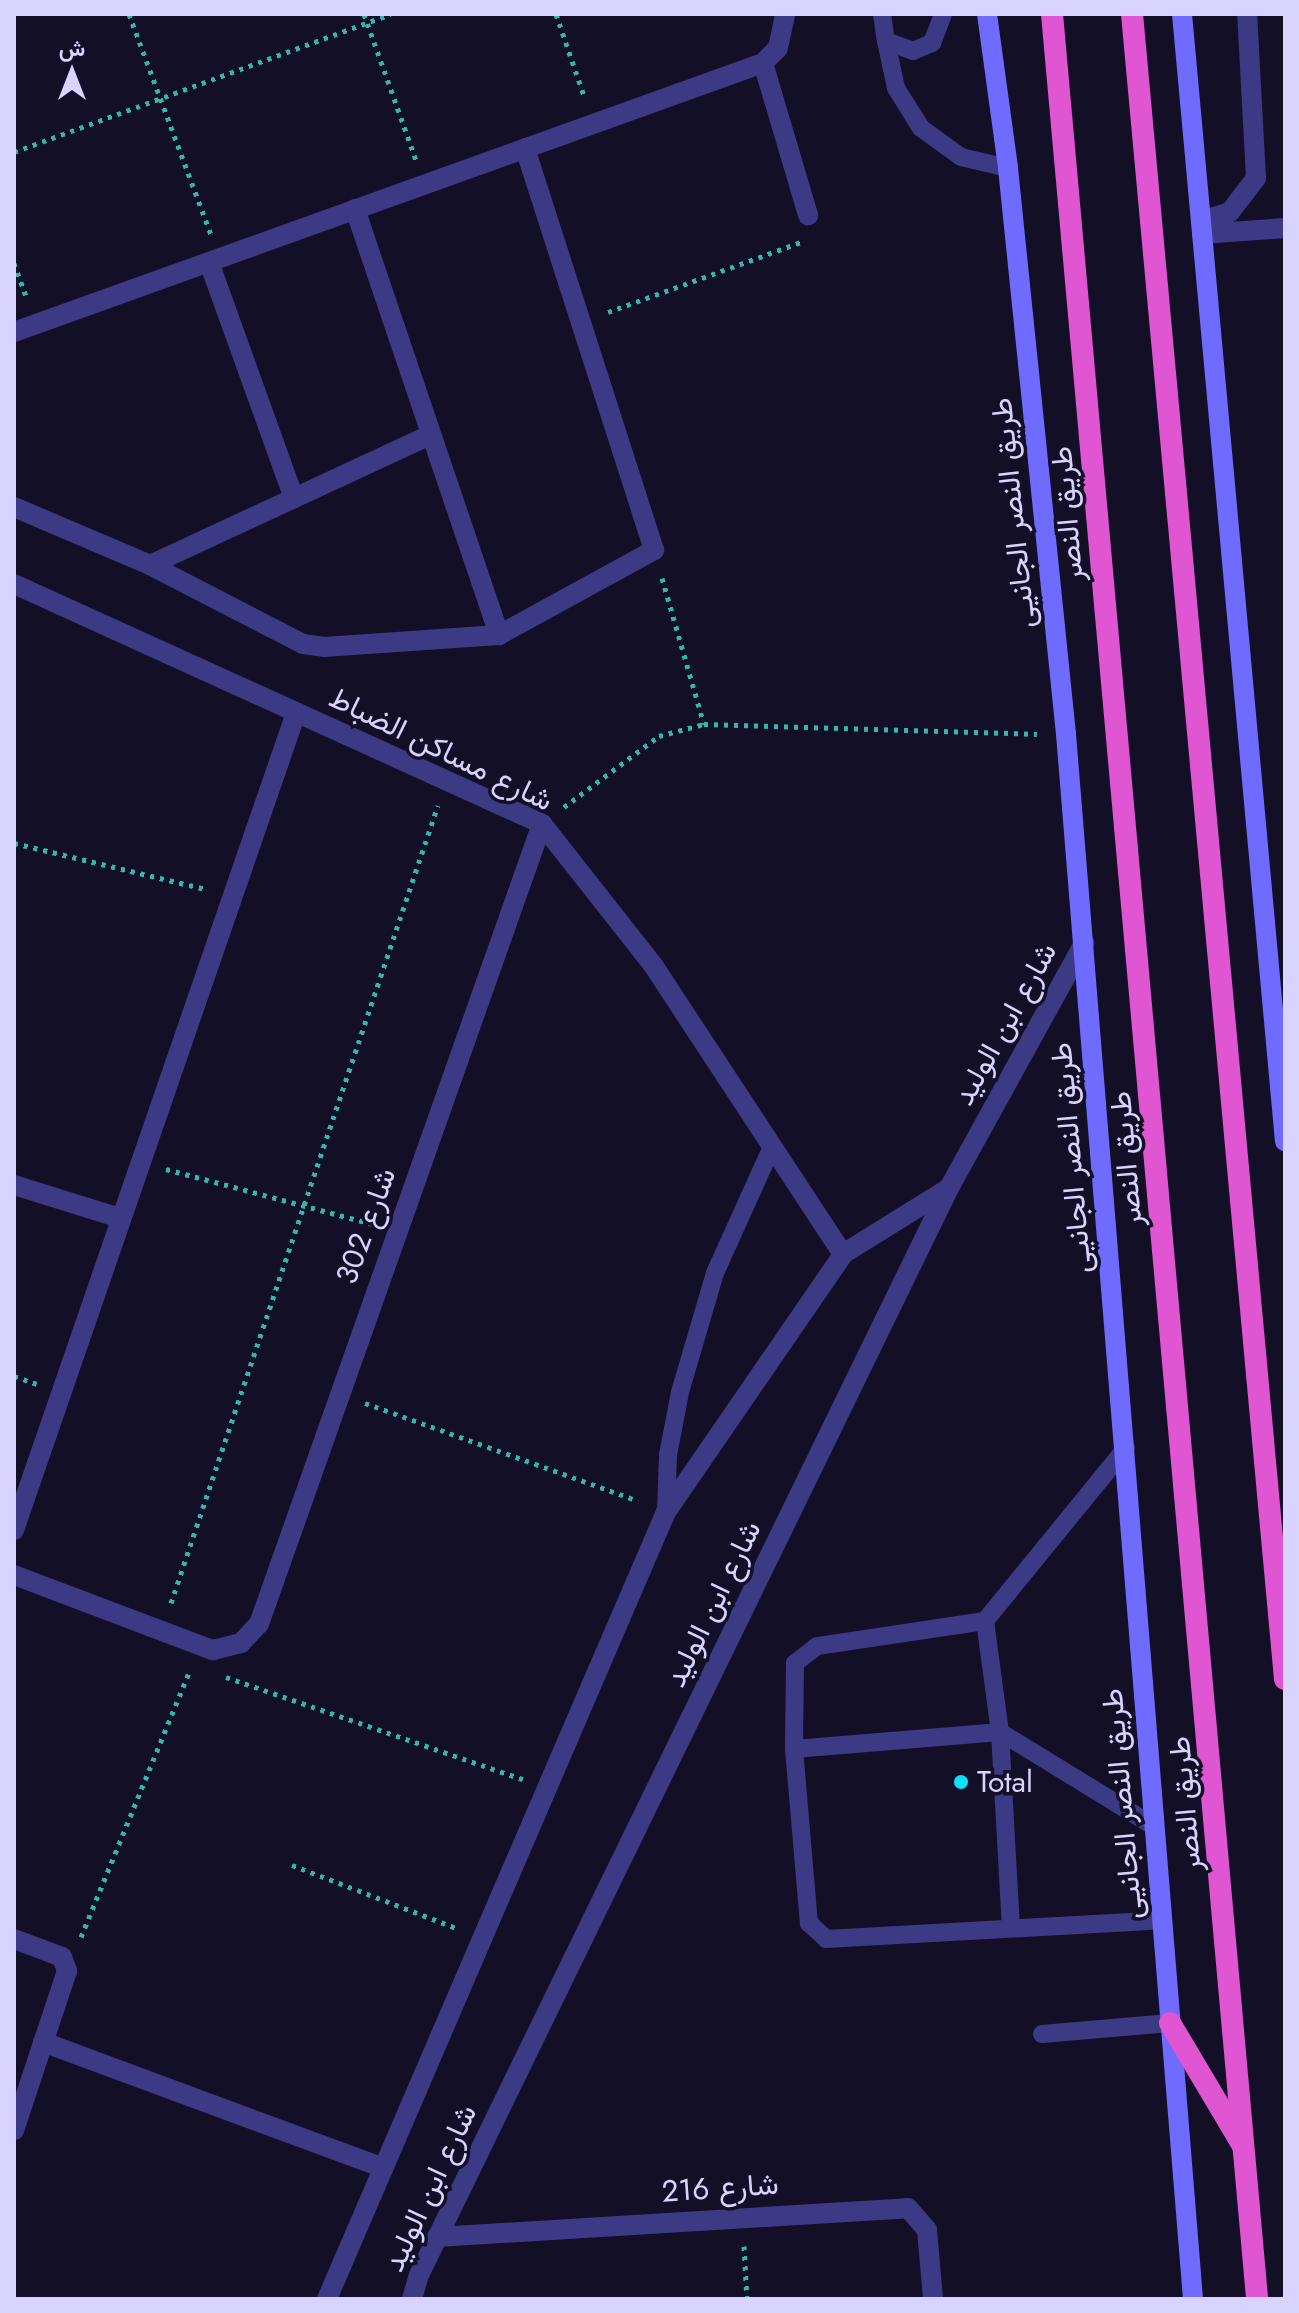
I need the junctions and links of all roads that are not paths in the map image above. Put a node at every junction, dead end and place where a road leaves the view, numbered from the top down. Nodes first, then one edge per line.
1 (785, 14) edge
2 (882, 14) edge
3 (943, 14) edge
4 (987, 14) edge
5 (1052, 14) edge
6 (1132, 14) edge
7 (1182, 14) edge
8 (1247, 14) edge
9 (886, 41) junction
10 (763, 63) junction
11 (525, 148) junction
12 (1008, 168) junction
13 (355, 209) junction
14 (808, 215) road end
15 (1202, 228) junction
16 (1285, 228) edge
17 (216, 263) junction
18 (14, 332) edge
19 (428, 436) junction
20 (294, 498) junction
21 (14, 507) edge
22 (150, 565) junction
23 (14, 584) edge
24 (499, 635) junction
25 (296, 713) junction
26 (542, 824) junction
27 (1084, 943) junction
28 (1285, 1141) edge
29 (772, 1147) junction
30 (14, 1185) edge
31 (949, 1188) junction
32 (120, 1218) junction
33 (843, 1254) junction
34 (1126, 1448) junction
35 (666, 1512) junction
36 (14, 1530) edge
37 (14, 1575) edge
38 (985, 1621) junction
39 (1285, 1679) edge
40 (1000, 1732) junction
41 (794, 1749) junction
42 (1152, 1825) junction
43 (1162, 1920) junction
44 (1011, 1927) junction
45 (14, 1939) edge
46 (1170, 2023) junction
47 (1042, 2034) dead end
48 (43, 2042) junction
49 (15, 2122) edge
50 (1247, 2153) junction
51 (383, 2168) junction
52 (437, 2237) junction
53 (327, 2299) edge
54 (412, 2299) edge
55 (933, 2299) edge
56 (1193, 2299) edge
57 (1257, 2299) edge

1 - 10 street
2 - 9 lane
3 - 9 lane
4 - 12 main road, طريق النصر الجانيى
5 - 50 highway, طريق النصر
6 - 39 highway
7 - 15 main road
8 - 15 street
9 - 12 lane
10 - 11 street
10 - 14 street
11 - 13 street
11 - 24 street
12 - 27 main road, طريق النصر الجانيى
13 - 17 street
13 - 19 street
15 - 16 street
15 - 28 main road
17 - 18 street
17 - 20 street
19 - 20 street
19 - 24 street
20 - 22 street
21 - 22 street
22 - 24 street
23 - 25 street, شارع مساكن الضباط
25 - 26 street, شارع مساكن الضباط
25 - 32 street
26 - 29 street, شارع مساكن الضباط
26 - 37 street, شارع 302
27 - 31 street, شارع ابن الوليد
27 - 34 main road, طريق النصر الجانيى
29 - 33 street, شارع مساكن الضباط
29 - 35 lane
30 - 32 street
31 - 33 street
31 - 52 street, شارع ابن الوليد
32 - 36 street
33 - 35 street
34 - 38 lane
34 - 42 main road, طريق النصر الجانيى
35 - 51 street
38 - 40 lane
38 - 41 lane
40 - 41 lane
40 - 42 lane
40 - 44 lane
41 - 44 lane
42 - 43 main road, طريق النصر الجانيى
43 - 44 lane
43 - 46 main road, طريق النصر الجانيى
45 - 48 street
46 - 47 lane
46 - 50 highway
46 - 56 main road, طريق النصر الجانيى
48 - 49 street
48 - 51 street
50 - 57 highway, طريق النصر
51 - 53 street
52 - 54 street, شارع ابن الوليد
52 - 55 street, شارع 216

